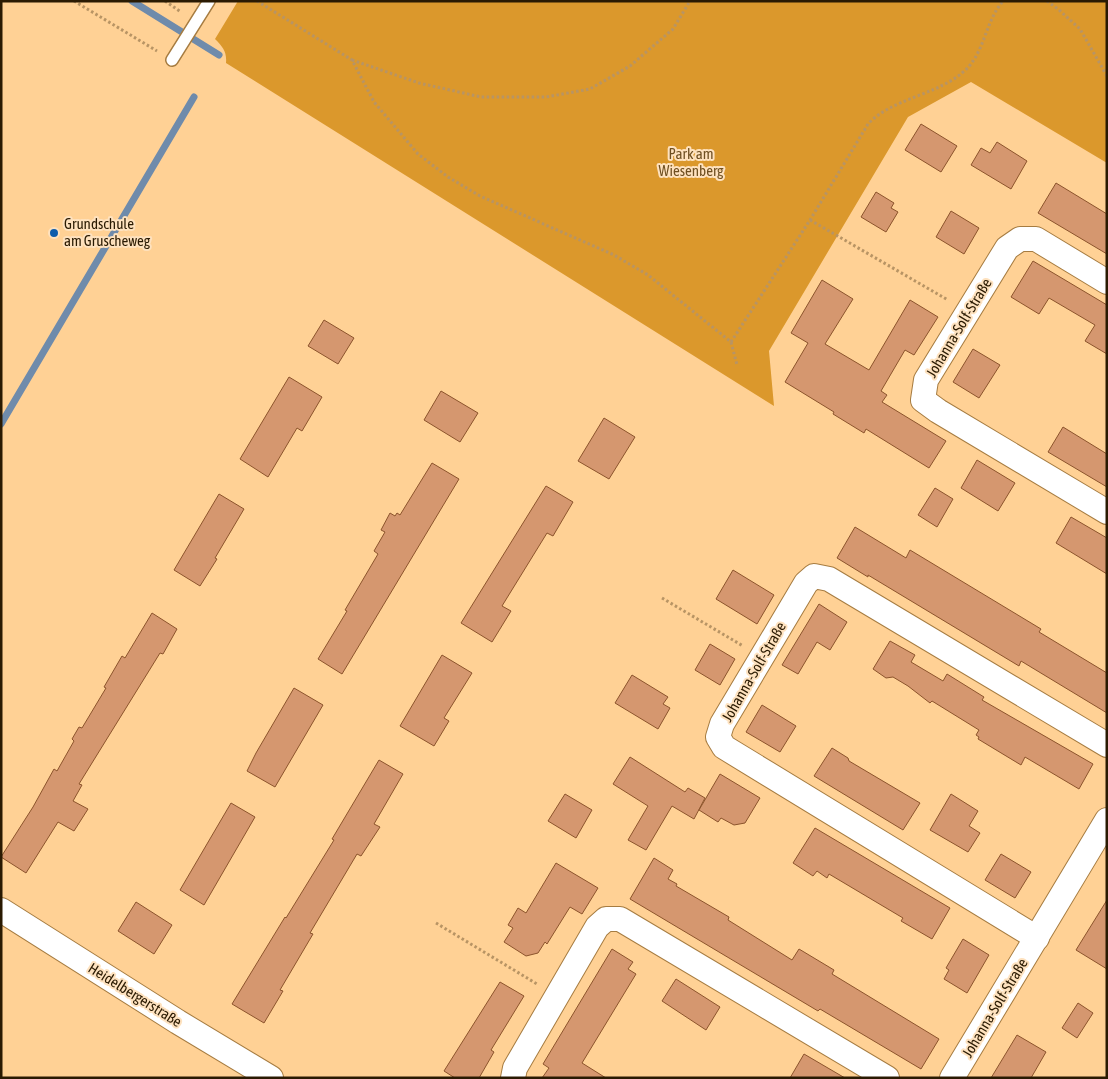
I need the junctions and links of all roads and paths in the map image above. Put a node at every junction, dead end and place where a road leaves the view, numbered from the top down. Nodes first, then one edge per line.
1 (74, 1) edge
2 (210, 1) edge
3 (257, 1) edge
4 (690, 1) edge
5 (1003, 1) edge
6 (1047, 1) edge
7 (172, 60) joint
8 (352, 60) junction
9 (1107, 76) edge
10 (810, 220) junction
11 (1107, 282) edge
12 (968, 312) junction
13 (731, 342) junction
14 (737, 365) dead end
15 (1107, 512) edge
16 (662, 598) dead end
17 (762, 657) junction
18 (1107, 745) edge
19 (1107, 820) edge
20 (1, 910) edge
21 (436, 923) dead end
22 (1037, 938) junction
23 (557, 996) junction
24 (271, 1078) edge
25 (513, 1078) edge
26 (888, 1078) edge
27 (952, 1078) edge

1 - 7 path
2 - 7 lane
3 - 8 path
4 - 8 path
5 - 10 path
6 - 9 path
8 - 13 path
10 - 12 path
10 - 13 path
11 - 12 street, Johanna-Solf-Straße
12 - 15 street, Johanna-Solf-Straße
13 - 14 path
16 - 17 path
17 - 18 street, Johanna-Solf-Straße
17 - 22 street, Johanna-Solf-Straße
19 - 22 street, Johanna-Solf-Straße
20 - 24 street, Heidelbergerstraße
21 - 23 path
22 - 27 street, Johanna-Solf-Straße
23 - 25 street
23 - 26 street

